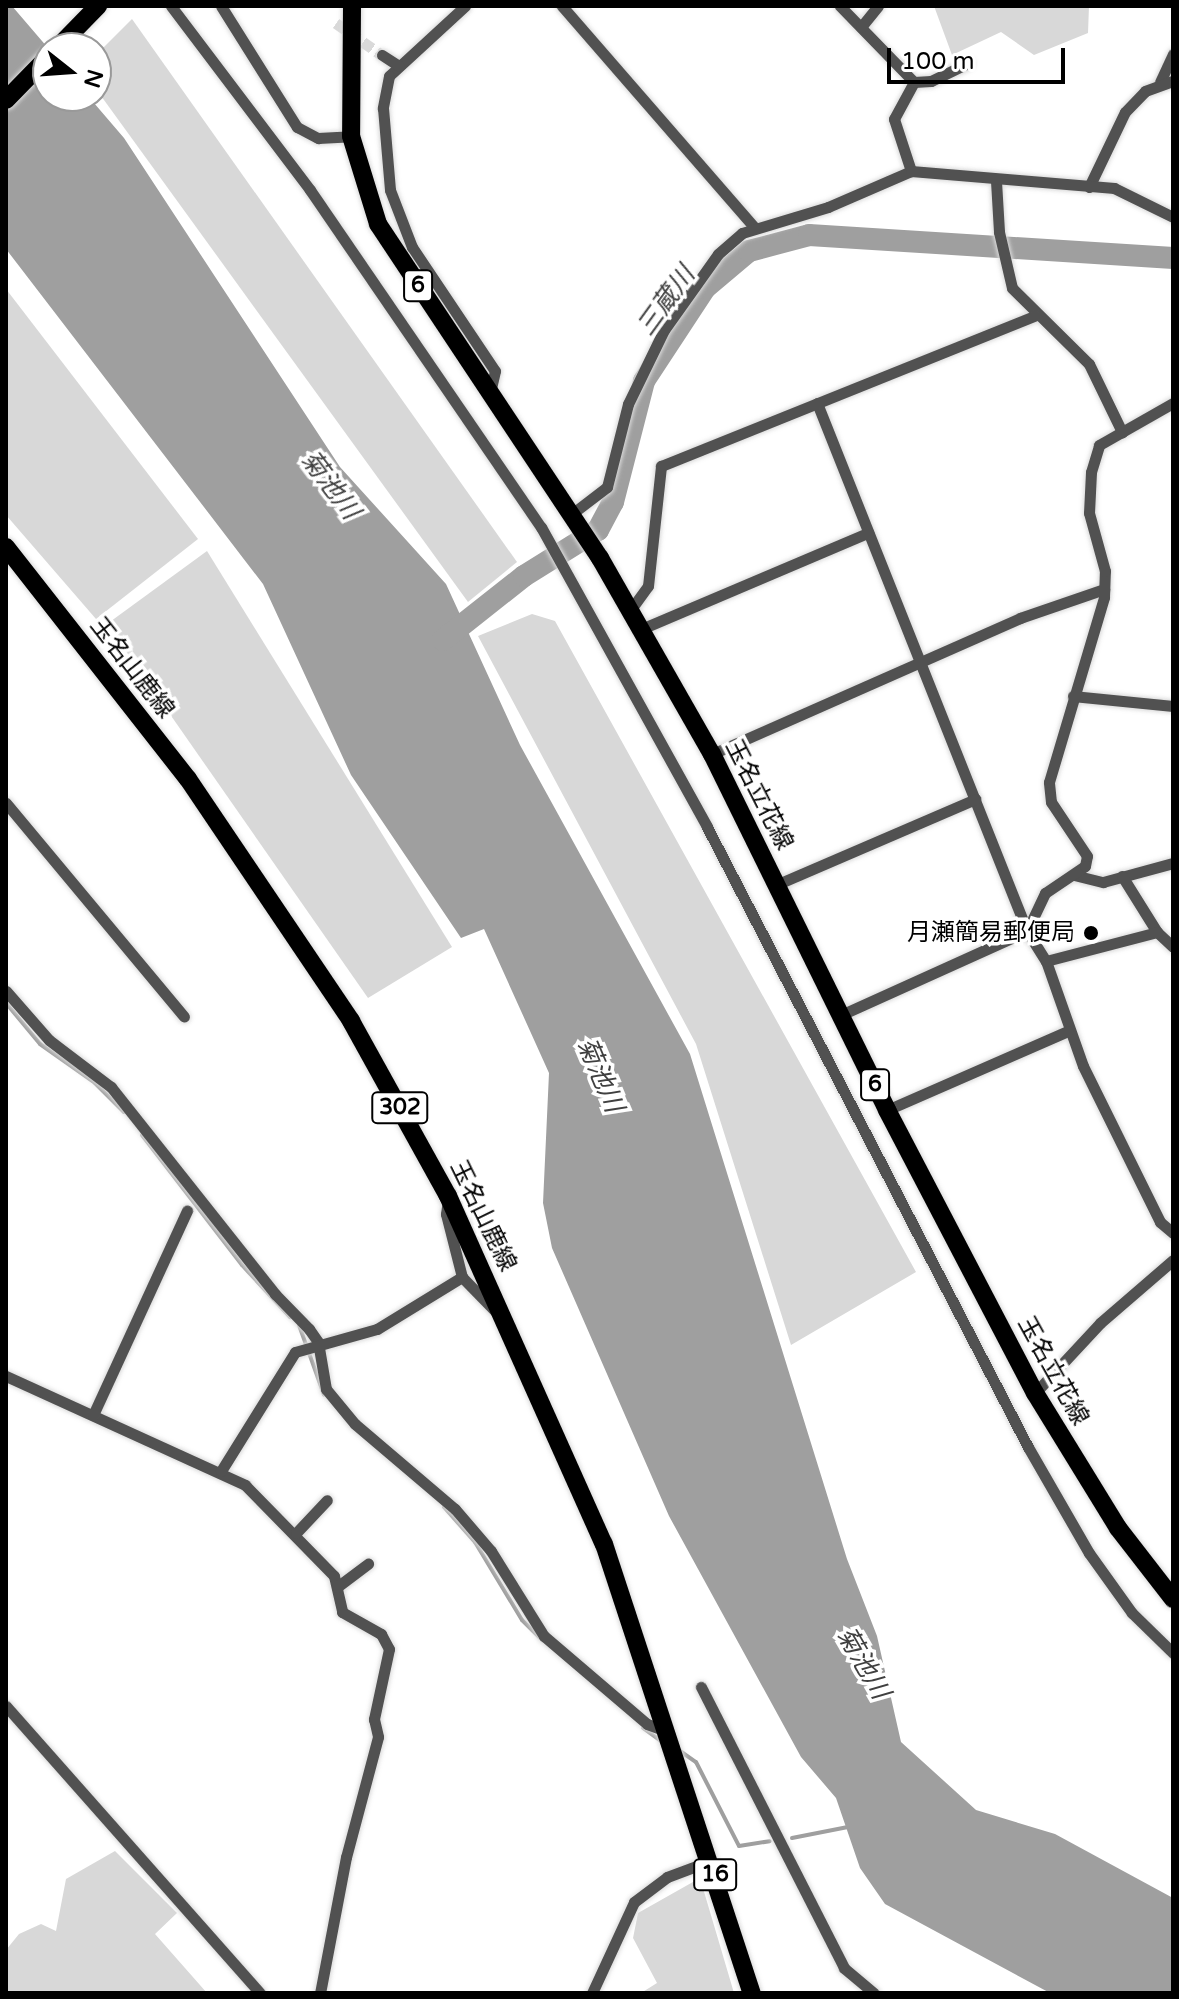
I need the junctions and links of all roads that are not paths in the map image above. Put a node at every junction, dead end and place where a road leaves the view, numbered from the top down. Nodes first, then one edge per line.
1 (98, 6) edge
2 (171, 6) edge
3 (221, 6) edge
4 (352, 6) edge
5 (465, 6) edge
6 (562, 6) edge
7 (840, 6) edge
8 (878, 6) edge
9 (861, 27) junction
10 (73, 32) edge
11 (1173, 54) edge
12 (382, 55) tunnel mouth
13 (968, 63) dead end
14 (399, 66) junction
15 (32, 73) edge
16 (914, 82) junction
17 (1167, 82) edge
18 (6, 100) edge
19 (351, 136) junction
20 (911, 171) junction
21 (996, 181) junction
22 (1089, 187) junction
23 (1173, 217) edge
24 (755, 228) junction
25 (1036, 315) junction
26 (491, 389) junction
27 (817, 403) junction
28 (1173, 403) edge
29 (1122, 432) junction
30 (573, 513) junction
31 (868, 533) junction
32 (6, 547) edge
33 (1104, 589) junction
34 (629, 613) junction
35 (639, 630) junction
36 (923, 666) junction
37 (1073, 696) junction
38 (1173, 706) edge
39 (712, 754) junction
40 (975, 799) junction
41 (6, 803) edge
42 (1173, 863) edge
43 (1074, 875) junction
44 (1122, 876) junction
45 (778, 884) junction
46 (1027, 931) junction
47 (1157, 932) junction
48 (1173, 947) edge
49 (1046, 961) junction
50 (6, 991) edge
51 (843, 1014) junction
52 (184, 1017) dead end
53 (1068, 1031) junction
54 (887, 1110) junction
55 (448, 1196) junction
56 (187, 1211) dead end
57 (1173, 1233) edge
58 (1173, 1260) edge
59 (462, 1277) junction
60 (505, 1319) junction
61 (318, 1342) junction
62 (6, 1376) edge
63 (1035, 1393) junction
64 (93, 1415) junction
65 (221, 1471) junction
66 (327, 1500) dead end
67 (296, 1533) junction
68 (368, 1564) dead end
69 (337, 1587) junction
70 (1173, 1599) edge
71 (1173, 1653) edge
72 (701, 1687) dead end
73 (6, 1706) edge
74 (668, 1734) junction
75 (710, 1861) junction
76 (260, 1993) edge
77 (320, 1993) edge
78 (592, 1993) edge
79 (752, 1993) edge
80 (874, 1993) edge

1 - 10 main road
2 - 71 street
3 - 19 street
4 - 19 main road, 玉名立花線 / 6
5 - 14 street
6 - 24 street
7 - 9 street
8 - 9 street
9 - 16 street
11 - 17 street
12 - 14 street
13 - 16 street
14 - 26 street
15 - 18 main road
16 - 20 street
17 - 22 street
19 - 26 main road, 玉名立花線 / 6
20 - 21 street
20 - 24 street
21 - 22 street
21 - 25 street
22 - 23 street
24 - 30 street
25 - 27 street
25 - 29 street
26 - 30 main road, 玉名立花線 / 6
27 - 31 street
27 - 34 street
28 - 29 street
29 - 33 street
30 - 34 main road, 玉名立花線 / 6
31 - 35 street
31 - 36 street
32 - 55 main road, 玉名山鹿線 / 302
33 - 36 street
33 - 37 street
34 - 35 main road, 玉名立花線 / 6
35 - 39 main road, 玉名立花線 / 6
36 - 39 street
36 - 40 street
37 - 38 street
37 - 43 street
39 - 45 main road, 玉名立花線 / 6
40 - 45 street
40 - 46 street
41 - 52 street
42 - 44 street
43 - 44 street
43 - 46 street
44 - 47 street
45 - 51 main road, 玉名立花線 / 6
46 - 49 street
46 - 51 street
47 - 48 street
47 - 49 street
49 - 53 street
50 - 61 street
51 - 54 main road, 玉名立花線 / 6
53 - 54 street
53 - 57 street
54 - 63 main road, 玉名立花線 / 6
55 - 59 street
55 - 60 main road, 玉名山鹿線 / 302
56 - 64 street
58 - 63 street
59 - 60 street
59 - 61 street
60 - 74 main road, 玉名山鹿線 / 302
61 - 65 street
61 - 74 street
62 - 64 street
63 - 70 main road, 玉名立花線 / 6
64 - 65 street
65 - 67 street
66 - 67 street
67 - 69 street
68 - 69 street
69 - 77 street
72 - 80 street
73 - 76 street
74 - 75 main road, 玉名山鹿線 / 16
75 - 78 street
75 - 79 main road, 玉名山鹿線 / 16

